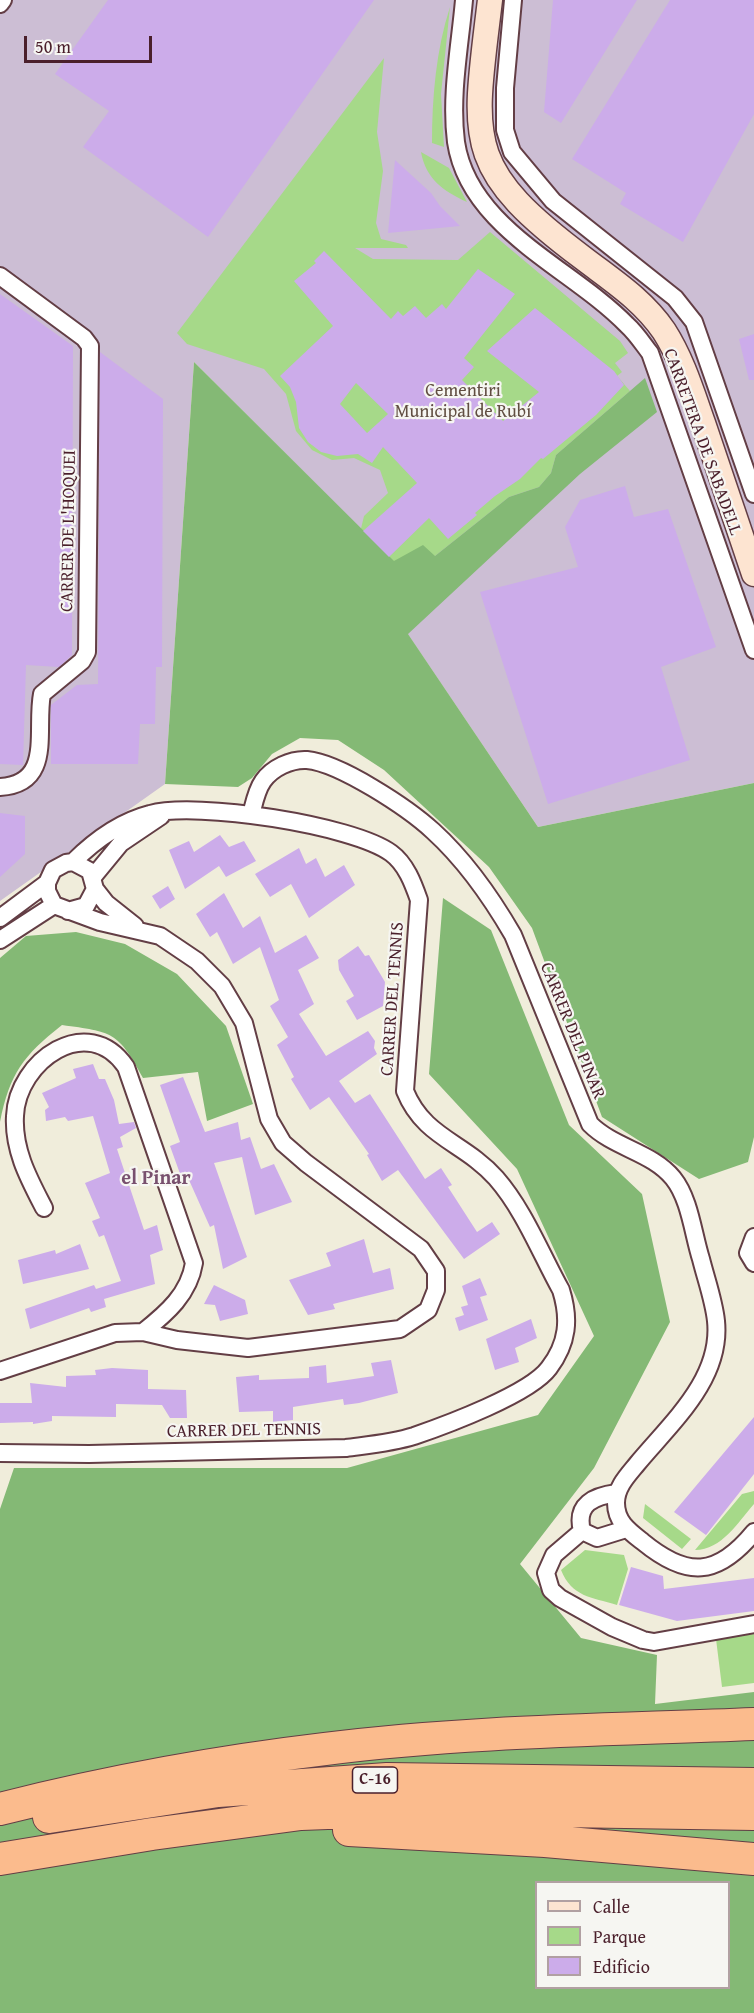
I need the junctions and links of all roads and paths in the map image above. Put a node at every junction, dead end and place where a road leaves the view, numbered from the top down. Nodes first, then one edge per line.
1 (3, 0) edge
2 (464, 0) edge
3 (490, 0) edge
4 (513, 0) edge
5 (0, 4) edge
6 (0, 276) edge
7 (754, 494) edge
8 (754, 574) edge
9 (754, 650) edge
10 (0, 787) edge
11 (166, 812) junction
12 (251, 815) junction
13 (73, 862) junction
14 (47, 883) junction
15 (94, 883) junction
16 (61, 908) junction
17 (0, 918) edge
18 (140, 929) junction
19 (0, 940) edge
20 (44, 1208) dead end
21 (754, 1237) edge
22 (754, 1263) edge
23 (143, 1332) junction
24 (0, 1371) edge
25 (0, 1453) edge
26 (617, 1493) junction
27 (626, 1529) junction
28 (582, 1531) junction
29 (754, 1532) edge
30 (754, 1624) edge
31 (754, 1724) edge
32 (754, 1784) edge
33 (0, 1809) edge
34 (754, 1814) edge
35 (259, 1821) junction
36 (0, 1827) edge
37 (0, 1859) edge
38 (754, 1859) edge

1 - 5 street
2 - 9 street, CARRETERA DE SABADELL
3 - 8 main road
4 - 7 street, CARRETERA DE SABADELL
6 - 10 street, CARRER DE L'HOQUEI
11 - 12 street, CARRER DEL TENNIS
11 - 13 street, CARRER DEL TENNIS
11 - 15 street, CARRER DEL TENNIS
12 - 25 street, CARRER DEL TENNIS
12 - 26 street, CARRER DEL PINAR
13 - 14 street, CARRER DEL TENNIS
13 - 15 street
14 - 16 street
14 - 17 street, CARRER DEL TENNIS
15 - 16 street, CARRER DEL TENNIS
15 - 18 street
16 - 18 street
16 - 19 street, CARRER DEL TENNIS
18 - 23 street
20 - 23 street
21 - 22 street
23 - 24 street
26 - 27 street
26 - 28 street
27 - 28 street
27 - 29 street
28 - 30 street
31 - 33 highway
32 - 36 highway, C-16
34 - 35 highway, C-16
35 - 37 highway, C-16
35 - 38 highway

